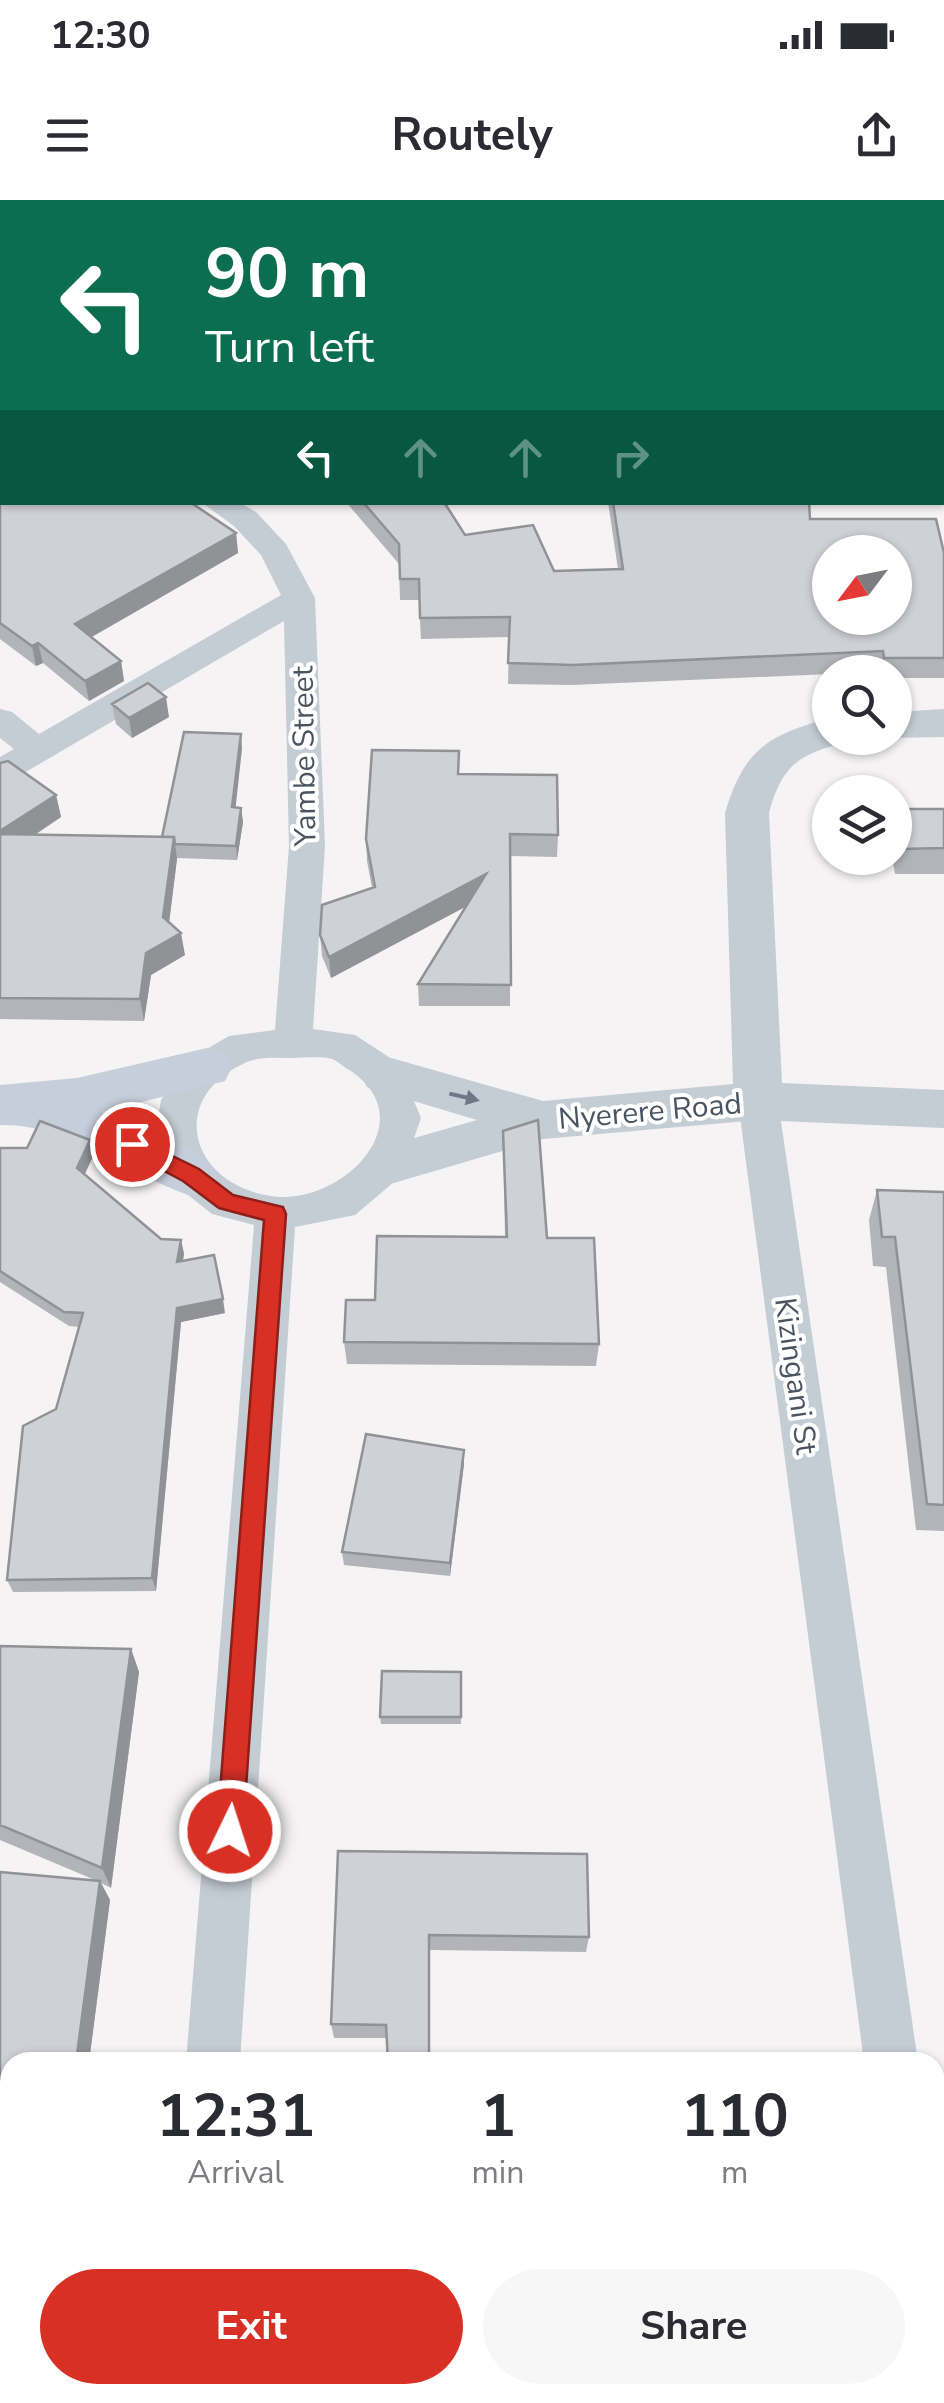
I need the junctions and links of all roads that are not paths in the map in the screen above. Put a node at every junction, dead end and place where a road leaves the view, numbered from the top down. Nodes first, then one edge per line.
1 (221, 505) edge
2 (299, 598) junction
3 (0, 720) edge
4 (944, 724) edge
5 (912, 725) edge
6 (812, 736) edge
7 (37, 750) junction
8 (0, 772) edge
9 (293, 1043) junction
10 (207, 1067) junction
11 (384, 1074) junction
12 (758, 1102) junction
13 (16, 1106) edge
14 (944, 1109) edge
15 (543, 1120) junction
16 (387, 1165) junction
17 (191, 1175) junction
18 (275, 1214) junction
19 (214, 2052) edge
20 (890, 2052) edge

1 - 2 street, Yambe Street
2 - 7 street
2 - 9 street, Yambe Street
3 - 7 street
4 - 5 street
6 - 12 street, Kizingani St
7 - 8 street
9 - 10 street
9 - 11 street
10 - 13 main road
10 - 17 street
11 -> 15 street, Nyerere Road
11 - 16 street
12 - 14 street, Nyerere Road
12 - 15 street, Nyerere Road
12 - 20 street, Kizingani St
13 - 17 main road
15 - 16 street, Nyerere Road
16 - 18 street
17 - 18 street
18 - 19 street

